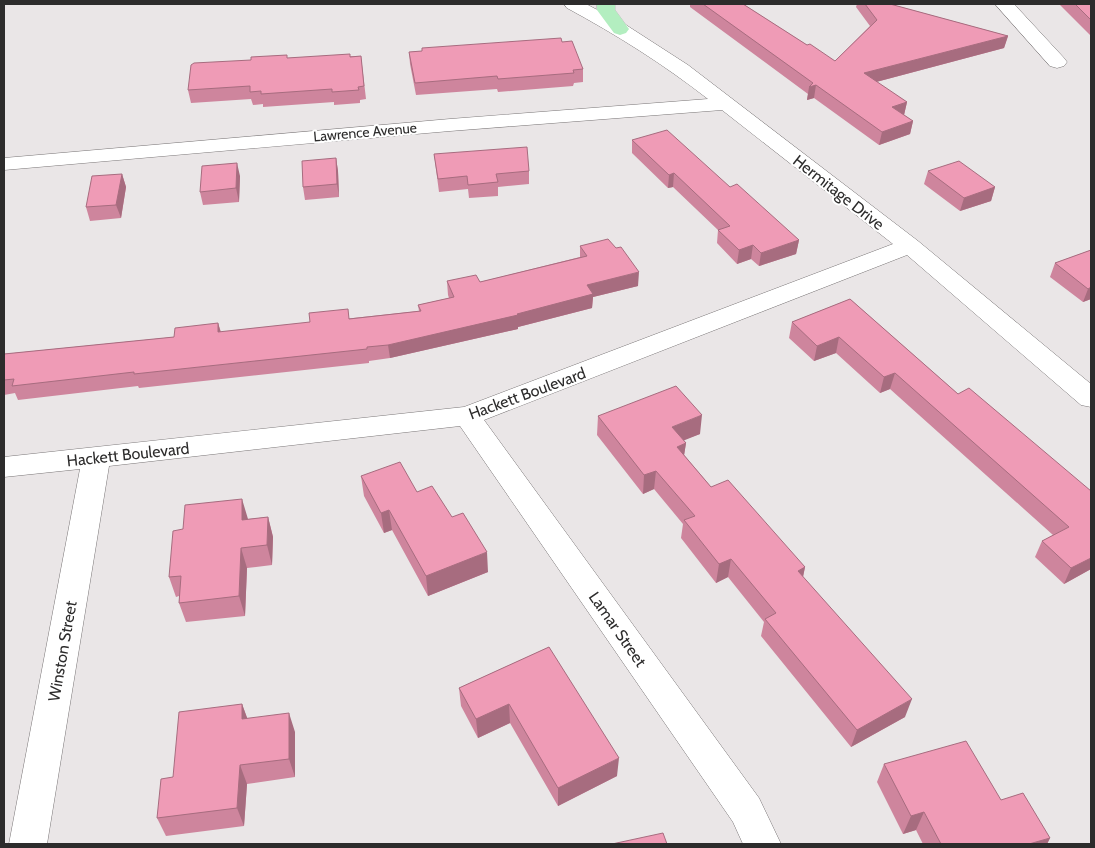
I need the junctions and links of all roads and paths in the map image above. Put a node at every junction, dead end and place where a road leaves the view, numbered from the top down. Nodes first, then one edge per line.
1 (573, 4) edge
2 (606, 4) edge
3 (1004, 4) edge
4 (620, 29) junction
5 (1057, 62) dead end
6 (727, 104) junction
7 (4, 164) edge
8 (910, 246) junction
9 (1091, 398) edge
10 (468, 416) junction
11 (96, 457) junction
12 (4, 467) edge
13 (28, 844) edge
14 (762, 844) edge

1 - 4 street, Hermitage Drive
2 - 4 main road
3 - 5 street
4 - 6 street, Hermitage Drive
6 - 7 street, Lawrence Avenue
6 - 8 street, Hermitage Drive
8 - 9 street, Hermitage Drive
8 - 10 street, Hackett Boulevard
10 - 11 street, Hackett Boulevard
10 - 14 street, Lamar Street
11 - 12 street, Hackett Boulevard
11 - 13 street, Winston Street

